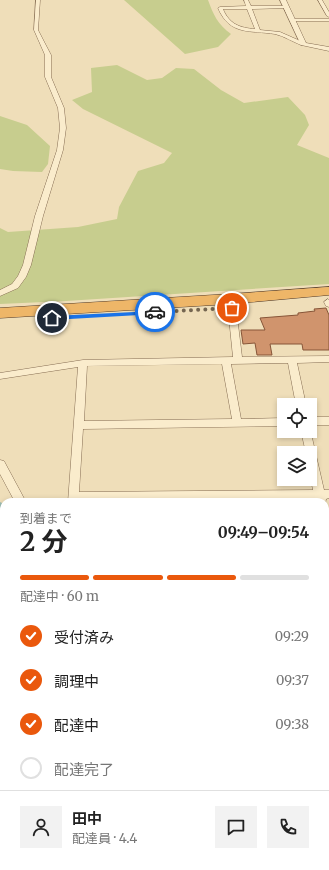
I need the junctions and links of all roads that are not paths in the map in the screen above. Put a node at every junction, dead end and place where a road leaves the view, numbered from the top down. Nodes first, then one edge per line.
1 (38, 0) edge
2 (218, 0) edge
3 (246, 0) edge
4 (284, 0) edge
5 (320, 0) edge
6 (249, 7) junction
7 (287, 7) junction
8 (220, 8) junction
9 (329, 16) edge
10 (293, 20) junction
11 (329, 20) edge
12 (258, 31) junction
13 (303, 44) junction
14 (329, 48) edge
15 (0, 293) edge
16 (329, 299) edge
17 (232, 308) junction
18 (0, 313) edge
19 (0, 321) edge
20 (329, 358) edge
21 (292, 359) junction
22 (226, 360) junction
23 (238, 360) junction
24 (83, 363) junction
25 (0, 376) edge
26 (300, 398) edge
27 (317, 421) edge
28 (329, 421) edge
29 (237, 422) junction
30 (277, 422) edge
31 (79, 425) junction
32 (308, 438) edge
33 (0, 464) edge
34 (323, 497) edge
35 (19, 498) edge
36 (74, 498) edge
37 (240, 498) edge

1 - 15 street
2 - 8 street
3 - 6 street
4 - 7 street
5 - 9 street
6 - 7 street
6 - 8 street
6 - 12 street
7 - 10 street
8 - 12 street
10 - 11 street
10 - 13 street
12 - 13 street
13 - 14 street
16 - 17 highway
16 - 18 highway
17 - 19 highway
17 - 23 street
20 - 21 street
21 - 23 street
21 - 26 street
22 - 23 street
22 - 24 street
22 - 29 street
24 - 25 street
24 - 31 street
27 - 28 street
29 - 30 street
29 - 31 street
31 - 36 street
32 - 34 street
33 - 35 street
34 - 37 street

